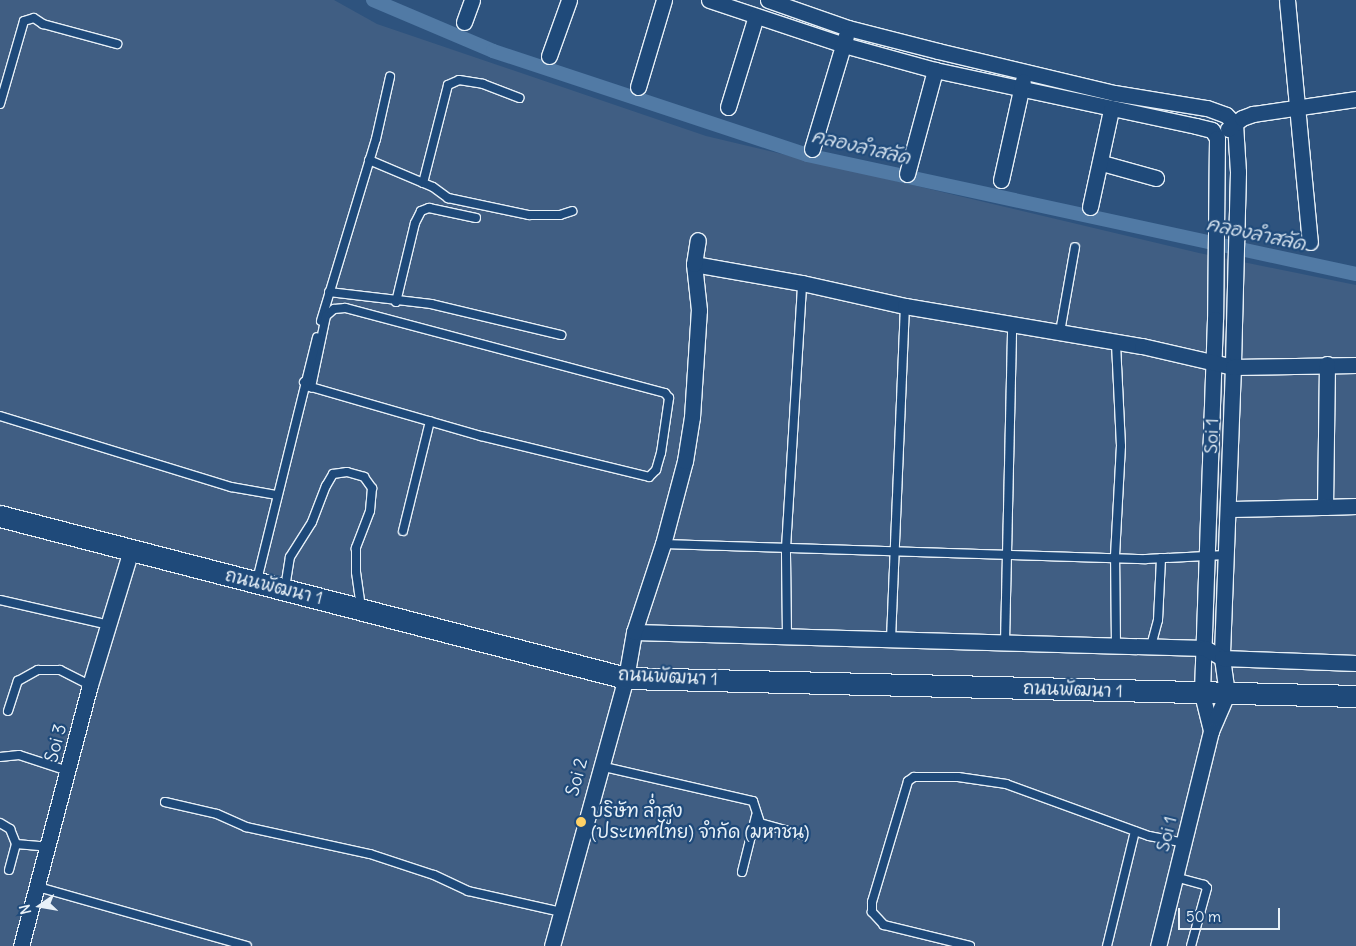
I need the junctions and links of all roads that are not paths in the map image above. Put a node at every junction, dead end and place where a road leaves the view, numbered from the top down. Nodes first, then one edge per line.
1 (472, 0) edge
2 (569, 0) edge
3 (664, 0) edge
4 (709, 0) edge
5 (768, 0) edge
6 (1287, 0) edge
7 (756, 16) junction
8 (464, 22) dead end
9 (848, 28) junction
10 (118, 44) dead end
11 (844, 45) junction
12 (549, 56) dead end
13 (935, 70) junction
14 (1024, 72) junction
15 (390, 77) dead end
16 (638, 87) dead end
17 (1022, 89) junction
18 (520, 98) dead end
19 (1356, 99) edge
20 (0, 104) edge
21 (1298, 106) junction
22 (728, 107) dead end
23 (1111, 110) junction
24 (1236, 131) junction
25 (1217, 138) junction
26 (812, 148) dead end
27 (368, 160) junction
28 (1102, 163) junction
29 (907, 174) dead end
30 (1156, 178) dead end
31 (1001, 180) dead end
32 (423, 183) junction
33 (1090, 207) dead end
34 (572, 211) dead end
35 (476, 218) dead end
36 (698, 240) dead end
37 (1310, 242) dead end
38 (1075, 247) dead end
39 (694, 264) junction
40 (802, 283) junction
41 (329, 292) junction
42 (396, 302) junction
43 (905, 306) junction
44 (1012, 325) junction
45 (1060, 332) junction
46 (561, 335) dead end
47 (1116, 343) junction
48 (1212, 362) junction
49 (1327, 364) junction
50 (1356, 365) edge
51 (1233, 366) junction
52 (307, 384) junction
53 (0, 416) edge
54 (430, 421) junction
55 (277, 495) junction
56 (1325, 506) junction
57 (1356, 506) edge
58 (1228, 509) junction
59 (0, 516) edge
60 (403, 531) dead end
61 (663, 544) junction
62 (786, 548) junction
63 (131, 550) junction
64 (895, 550) junction
65 (1005, 554) junction
66 (1225, 555) junction
67 (1115, 556) junction
68 (1207, 556) junction
69 (1161, 558) junction
70 (257, 582) junction
71 (285, 590) junction
72 (0, 600) edge
73 (361, 609) junction
74 (108, 626) junction
75 (634, 632) junction
76 (787, 636) junction
77 (891, 639) junction
78 (1005, 642) junction
79 (1116, 646) junction
80 (1151, 646) junction
81 (1205, 648) junction
82 (1222, 658) junction
83 (1356, 663) edge
84 (626, 678) junction
85 (90, 685) junction
86 (1202, 694) junction
87 (1227, 694) junction
88 (1356, 696) edge
89 (8, 711) dead end
90 (1212, 732) junction
91 (0, 757) edge
92 (599, 766) junction
93 (68, 771) junction
94 (165, 802) dead end
95 (756, 816) junction
96 (0, 823) edge
97 (1135, 831) junction
98 (803, 835) dead end
99 (1184, 843) junction
100 (16, 844) junction
101 (48, 847) junction
102 (9, 870) dead end
103 (742, 872) dead end
104 (1175, 877) junction
105 (38, 887) junction
106 (561, 912) junction
107 (21, 946) edge
108 (247, 946) edge
109 (552, 946) edge
110 (970, 946) edge
111 (1107, 946) edge
112 (1158, 946) edge
113 (1191, 946) edge

1 - 8 street
2 - 12 street
3 - 16 street
4 - 7 street
5 - 9 street
6 - 21 street
7 - 11 street
7 - 22 street
9 - 11 street
9 - 14 street
10 - 20 lane
11 - 13 street
11 - 26 street
13 - 17 street
13 - 29 street
14 - 17 street
14 - 24 street
15 - 27 lane
17 - 23 street
17 - 31 street
18 - 32 lane
19 - 21 street
21 - 24 street
21 - 37 street
23 - 25 street
23 - 28 street
24 - 25 street
24 - 51 street, Soi 1
25 - 48 street, Soi 1
27 - 32 lane
27 - 41 lane
28 - 30 street
28 - 33 street
32 - 34 lane
35 - 42 lane
36 - 39 street, Soi 2
38 - 45 lane
39 - 40 street
39 - 61 street, Soi 2
40 - 43 street
40 - 62 lane
41 - 42 lane
41 - 52 lane
42 - 46 lane
43 - 44 street
43 - 64 lane
44 - 45 street
44 - 65 lane
45 - 47 street
47 - 48 street
47 - 67 lane
48 - 51 street
48 - 68 street, Soi 1
49 - 50 street
49 - 51 street
49 - 56 street
51 - 58 street, Soi 1
52 - 54 lane
52 - 54 lane
52 - 55 lane
53 - 55 lane
54 - 60 lane
55 - 70 lane
56 - 57 street
56 - 58 street
58 - 66 street, Soi 1
59 - 63 main road, ถนนพัฒนา 1
61 - 62 lane
61 - 75 street, Soi 2
62 - 64 lane
62 - 76 lane
63 - 70 main road, ถนนพัฒนา 1
63 - 74 street, Soi 3
64 - 65 lane
64 - 77 lane
65 - 67 lane
65 - 78 lane
66 - 68 lane
66 - 82 street, Soi 1
67 - 69 lane
67 - 79 lane
68 - 69 lane
68 - 81 street, Soi 1
69 - 80 lane
70 - 71 main road, ถนนพัฒนา 1
71 - 73 main road, ถนนพัฒนา 1
71 - 73 lane
72 - 74 lane
73 - 84 main road, ถนนพัฒนา 1
74 - 85 street, Soi 3
75 - 76 street
75 - 84 street, Soi 2
76 - 77 street
77 - 78 street
78 - 79 street
79 - 80 street
80 - 81 street
81 - 82 street
81 - 86 street, Soi 1
82 - 83 street
82 - 87 street, Soi 1
84 - 86 main road, ถนนพัฒนา 1
84 - 92 street, Soi 2
85 - 89 lane
85 - 93 street, Soi 3
86 - 87 main road, ถนนพัฒนา 1
86 - 90 street, Soi 1
87 - 88 main road, ถนนพัฒนา 1
87 - 90 street, Soi 1
90 - 99 street, Soi 1
91 - 93 lane
92 - 95 lane
92 - 106 street, Soi 2
93 - 101 street, Soi 3
94 - 106 lane
95 - 98 lane
95 - 103 lane
96 - 100 lane
97 - 99 lane
97 - 110 lane
97 - 111 lane
99 - 104 street, Soi 1
100 - 101 lane
100 - 102 lane
101 - 105 street, Soi 3
104 - 112 street, Soi 1
104 - 113 lane
105 - 107 street, Soi 3
105 - 108 lane
106 - 109 street, Soi 2

